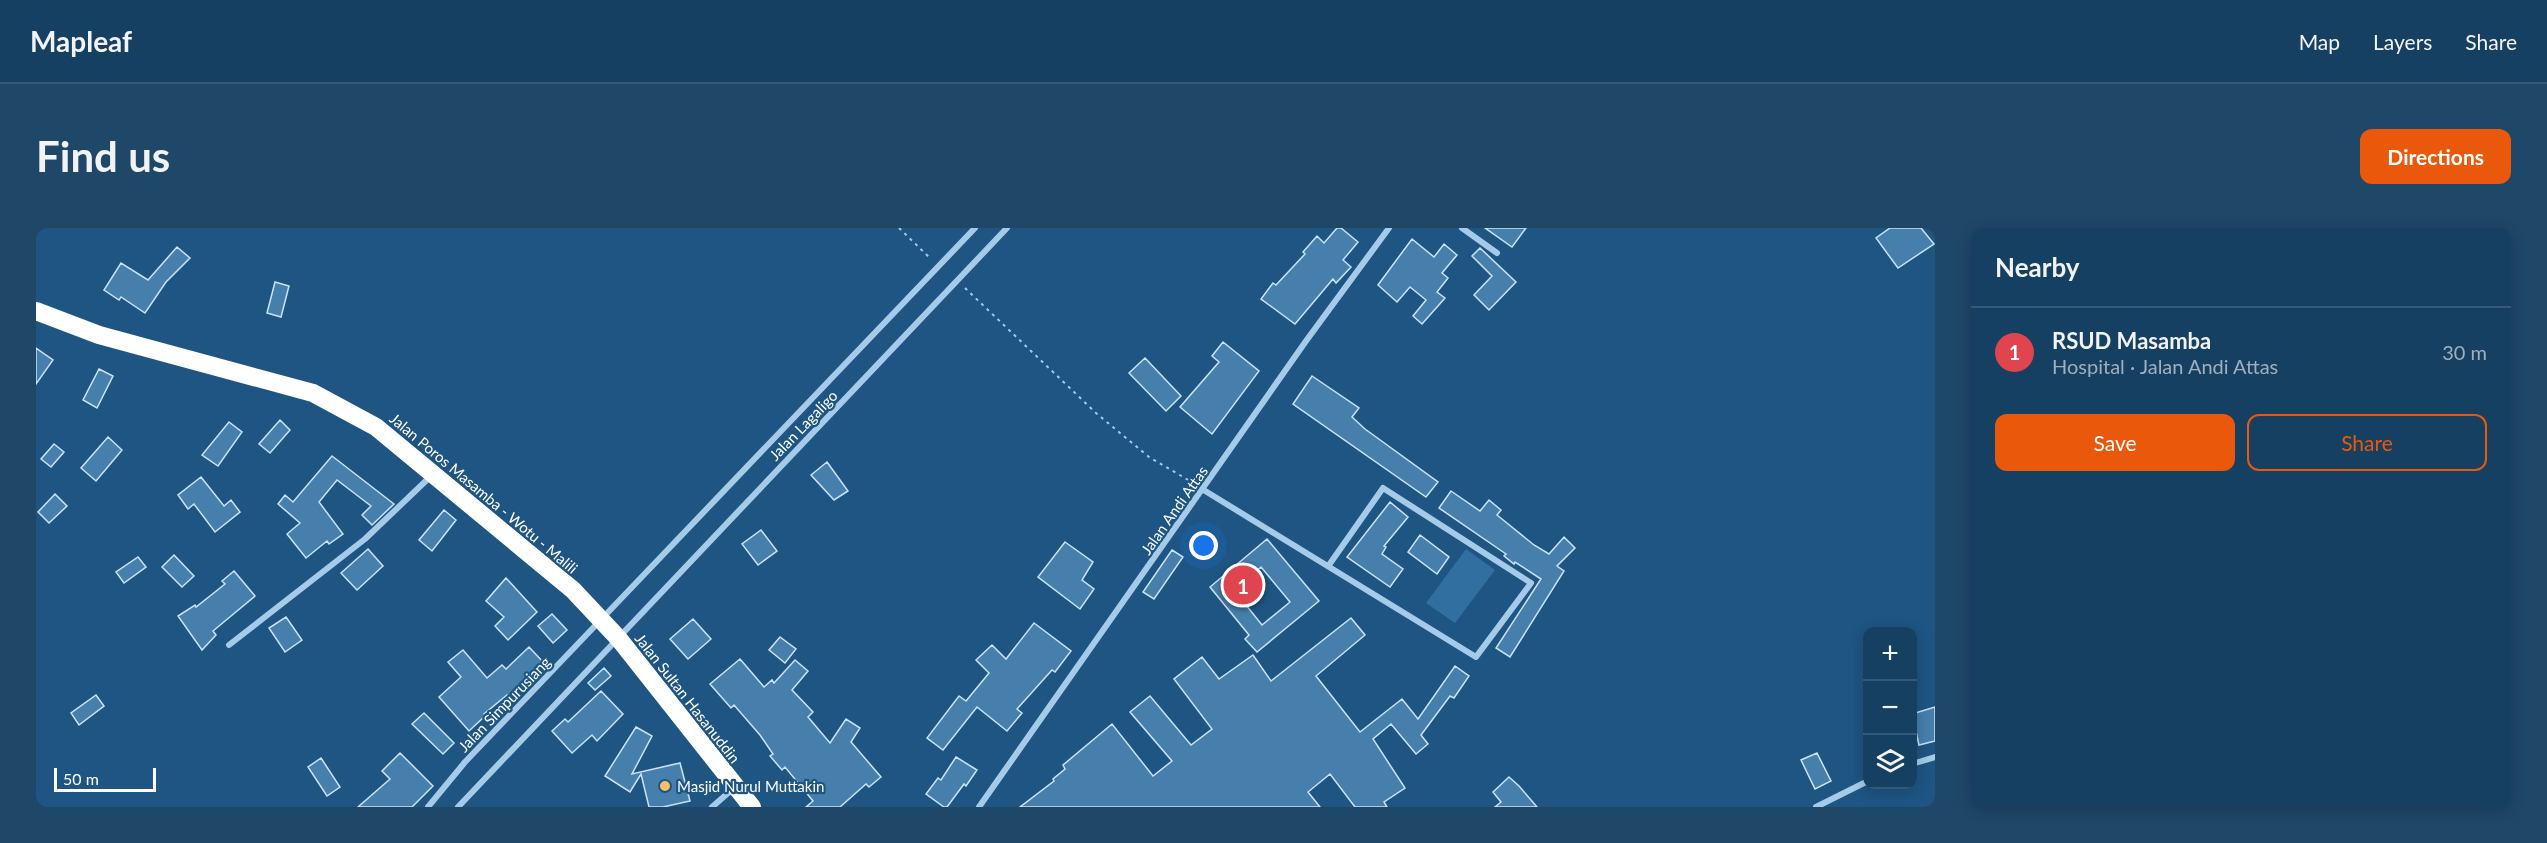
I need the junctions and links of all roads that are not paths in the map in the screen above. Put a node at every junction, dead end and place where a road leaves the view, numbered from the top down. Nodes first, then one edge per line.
1 (975, 228) edge
2 (1007, 228) edge
3 (1389, 228) edge
4 (1461, 228) edge
5 (1497, 253) dead end
6 (36, 311) edge
7 (434, 473) junction
8 (1202, 489) junction
9 (1329, 565) junction
10 (601, 620) junction
11 (619, 639) junction
12 (229, 645) dead end
13 (1935, 757) edge
14 (1917, 762) edge
15 (1863, 784) edge
16 (736, 787) junction
17 (428, 807) edge
18 (458, 807) edge
19 (712, 807) edge
20 (752, 807) edge
21 (979, 807) edge
22 (1817, 807) edge

1 - 10 street, Jalan Lagaligo
2 - 11 street, Jalan Lagaligo
3 - 8 street, Jalan Andi Attas
4 - 5 street
6 - 7 highway, Jalan Poros Masamba - Wotu - Malili
7 - 10 highway, Jalan Poros Masamba - Wotu - Malili
7 - 12 street
8 - 9 street
8 - 21 street, Jalan Andi Attas
9 - 9 street
10 - 11 highway, Jalan Poros Masamba - Wotu - Malili
10 - 17 street, Jalan Simpurusiang
11 - 16 highway, Jalan Sultan Hasanuddin
11 - 18 street
13 - 14 street
15 - 22 street
16 - 19 street
16 - 20 highway, Jalan Sultan Hasanuddin

